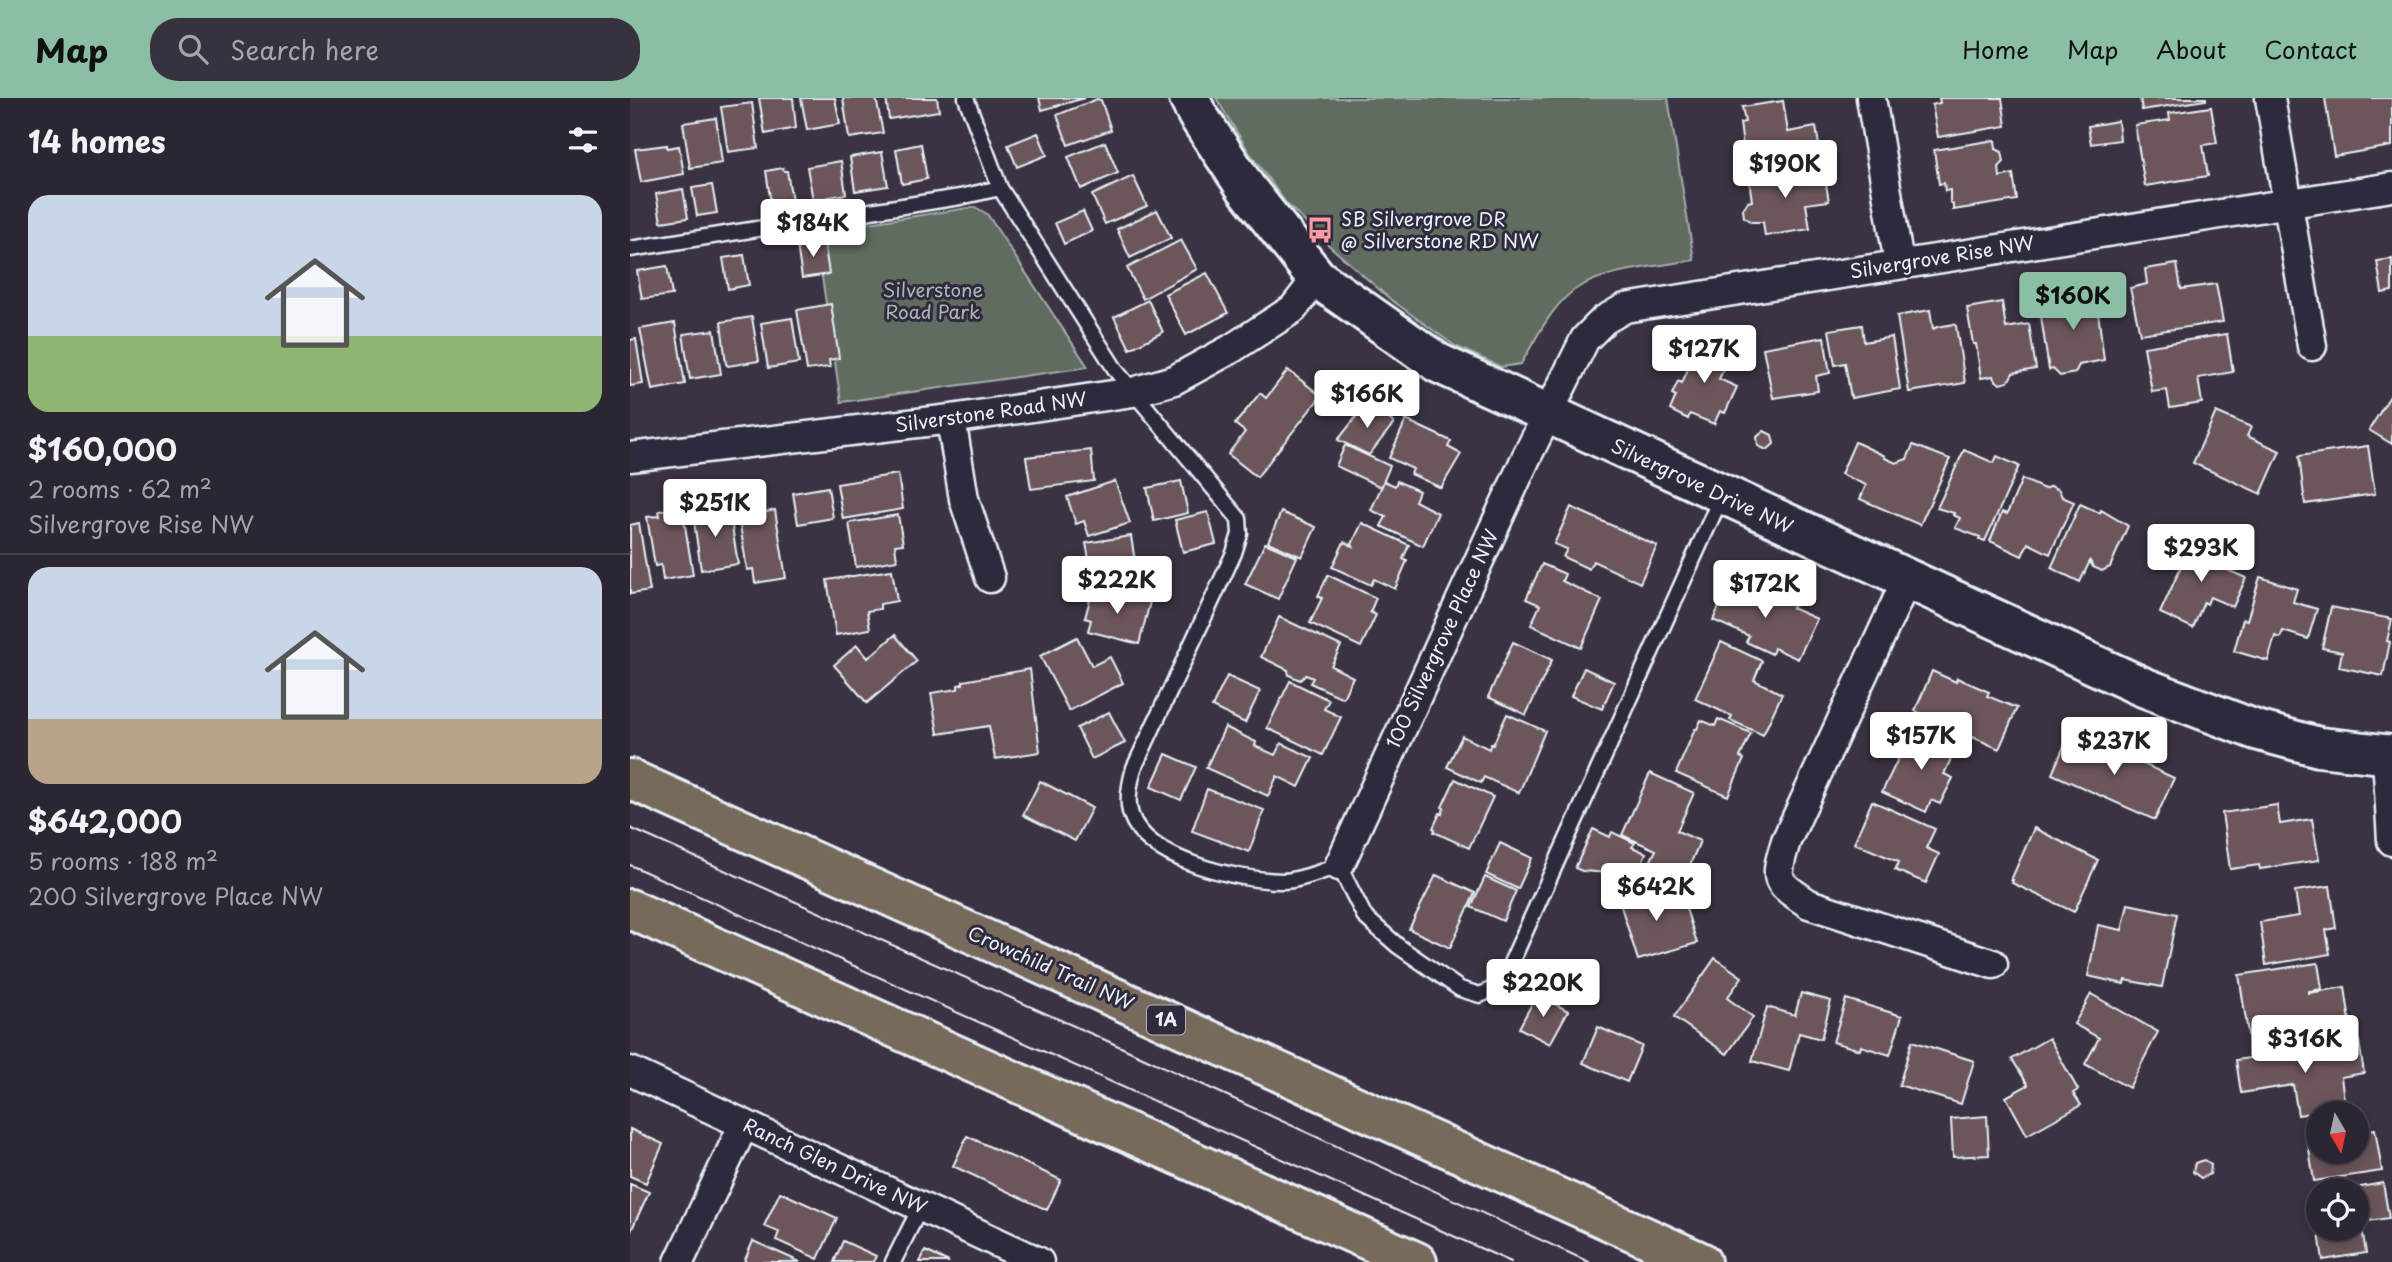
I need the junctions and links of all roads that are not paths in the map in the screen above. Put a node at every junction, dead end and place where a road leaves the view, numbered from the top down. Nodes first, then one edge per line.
1 (966, 98) edge
2 (1189, 98) edge
3 (1871, 98) edge
4 (2270, 98) edge
5 (2392, 187) edge
6 (1000, 188) junction
7 (2287, 204) junction
8 (630, 249) edge
9 (1899, 263) junction
10 (1317, 278) junction
11 (2312, 346) dead end
12 (1133, 392) junction
13 (1547, 413) junction
14 (951, 419) junction
15 (630, 457) edge
16 (1722, 495) junction
17 (990, 578) dead end
18 (1907, 579) junction
19 (2390, 755) edge
20 (630, 779) edge
21 (2392, 841) edge
22 (1339, 866) junction
23 (630, 909) edge
24 (1993, 964) dead end
25 (630, 1071) edge
26 (744, 1124) junction
27 (921, 1206) junction
28 (679, 1262) edge
29 (894, 1262) edge
30 (1039, 1262) edge
31 (1417, 1262) edge
32 (1701, 1262) edge

1 - 6 lane
2 - 10 street, Silvergrove Drive NW
3 - 9 street
4 - 7 street
5 - 7 street, Silvergrove Rise NW
6 - 8 lane
6 - 12 lane
7 - 9 street, Silvergrove Rise NW
7 - 11 street
9 - 13 street, Silvergrove Rise NW
10 - 12 street, Silverstone Road NW
10 - 13 street, Silvergrove Drive NW
12 - 14 street, Silverstone Road NW
12 - 22 lane
13 - 16 street, Silvergrove Drive NW
13 - 22 street, 100 Silvergrove Place NW
14 - 15 street, Silverstone Road NW
14 - 17 street
16 - 18 street, Silvergrove Drive NW
16 - 22 lane
18 - 19 street, Silvergrove Drive NW
18 - 24 street
19 - 21 street
20 - 32 highway, Crowchild Trail NW / 1A
23 - 31 highway
25 - 26 street, Ranch Glen Drive NW
26 - 27 street, Ranch Glen Drive NW
26 - 28 street
27 - 29 lane
27 - 30 street, Ranch Glen Drive NW

